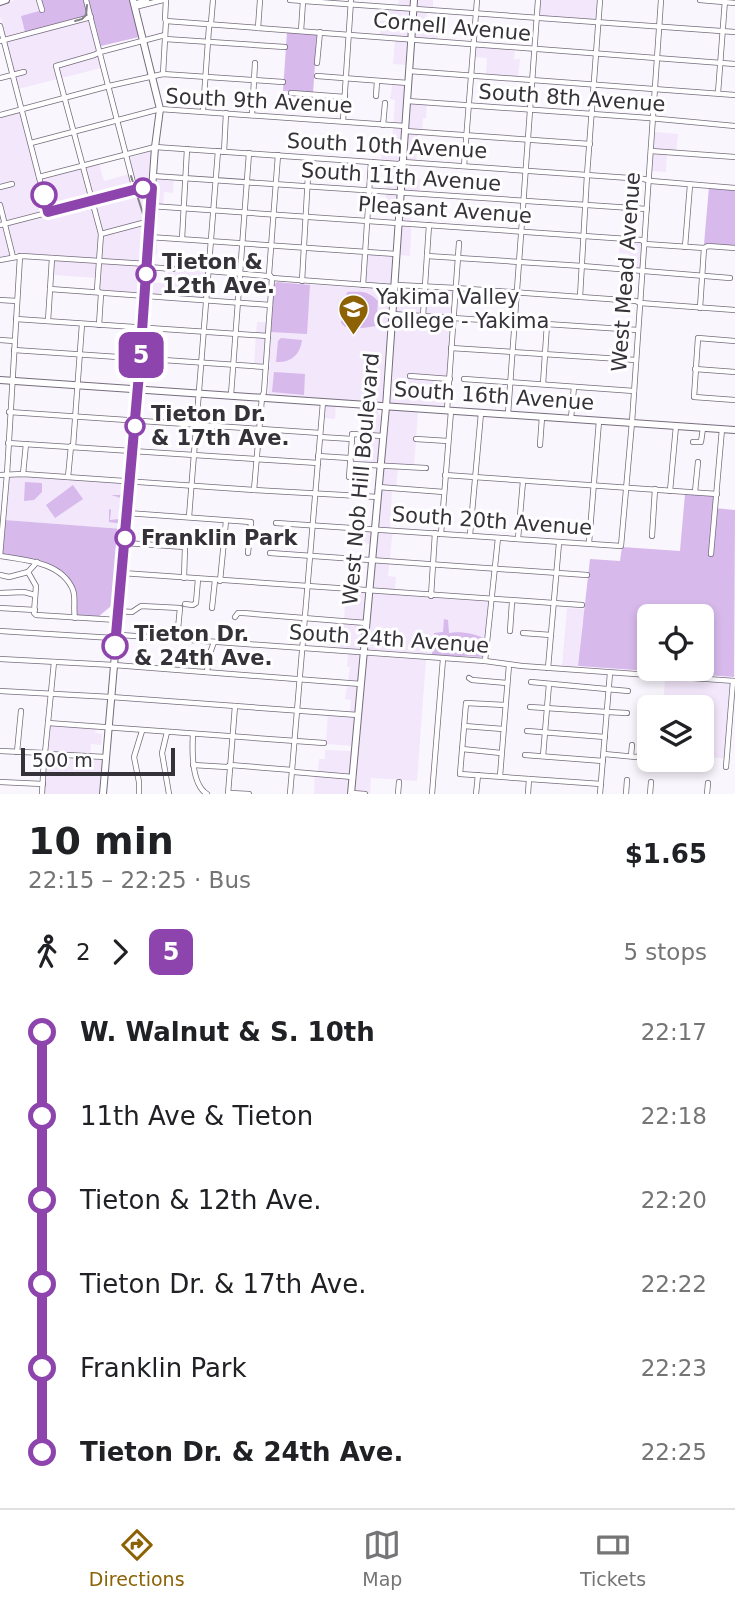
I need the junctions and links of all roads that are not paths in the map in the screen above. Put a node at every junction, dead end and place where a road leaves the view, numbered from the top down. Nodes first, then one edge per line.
1 (6, 0) edge
2 (40, 0) edge
3 (86, 0) edge
4 (147, 0) edge
5 (164, 0) edge
6 (213, 0) edge
7 (260, 0) edge
8 (290, 0) edge
9 (414, 0) edge
10 (477, 0) edge
11 (538, 0) edge
12 (600, 0) edge
13 (662, 0) edge
14 (700, 0) edge
15 (303, 1) edge
16 (724, 1) edge
17 (0, 2) edge
18 (350, 2) edge
19 (735, 3) edge
20 (134, 4) edge
21 (413, 9) junction
22 (42, 10) dead end
23 (476, 14) junction
24 (91, 17) junction
25 (537, 19) junction
26 (166, 21) junction
27 (599, 23) junction
28 (210, 24) junction
29 (0, 26) edge
30 (659, 27) junction
31 (258, 28) junction
32 (301, 31) junction
33 (722, 31) junction
34 (320, 32) junction
35 (735, 32) edge
36 (349, 34) junction
37 (165, 37) junction
38 (2, 40) edge
39 (411, 40) junction
40 (143, 41) junction
41 (208, 42) junction
42 (473, 44) junction
43 (285, 47) dead end
44 (535, 50) junction
45 (100, 52) junction
46 (596, 54) junction
47 (658, 58) junction
48 (255, 63) dead end
49 (720, 63) junction
50 (317, 64) dead end
51 (735, 64) edge
52 (409, 71) junction
53 (24, 72) dead end
54 (163, 74) junction
55 (13, 75) junction
56 (152, 75) junction
57 (471, 75) junction
58 (317, 76) dead end
59 (206, 77) junction
60 (0, 78) edge
61 (346, 78) junction
62 (254, 80) junction
63 (533, 80) junction
64 (377, 81) junction
65 (283, 82) dead end
66 (408, 83) junction
67 (594, 85) junction
68 (109, 86) junction
69 (655, 89) junction
70 (291, 93) dead end
71 (718, 94) junction
72 (735, 95) edge
73 (376, 96) dead end
74 (65, 97) junction
75 (345, 97) junction
76 (407, 101) junction
77 (385, 103) dead end
78 (469, 105) junction
79 (22, 109) junction
80 (160, 109) junction
81 (530, 110) junction
82 (203, 111) junction
83 (226, 113) junction
84 (592, 114) junction
85 (0, 115) edge
86 (252, 115) junction
87 (653, 120) junction
88 (118, 121) junction
89 (343, 122) junction
90 (383, 125) junction
91 (735, 126) edge
92 (405, 129) junction
93 (74, 132) junction
94 (466, 135) junction
95 (528, 140) junction
96 (30, 143) junction
97 (590, 144) junction
98 (155, 147) junction
99 (187, 149) junction
100 (651, 151) junction
101 (221, 152) junction
102 (248, 153) junction
103 (126, 155) junction
104 (278, 155) junction
105 (735, 157) edge
106 (309, 158) junction
107 (371, 162) junction
108 (403, 162) junction
109 (83, 166) junction
110 (464, 166) junction
111 (526, 170) junction
112 (587, 174) junction
113 (152, 176) junction
114 (39, 177) junction
115 (186, 178) junction
116 (216, 180) junction
117 (649, 180) junction
118 (246, 182) junction
119 (12, 184) dead end
120 (275, 184) junction
121 (690, 185) junction
122 (307, 186) junction
123 (0, 187) edge
124 (152, 188) junction
125 (735, 188) edge
126 (135, 190) junction
127 (369, 190) junction
128 (401, 192) junction
129 (92, 201) junction
130 (524, 201) junction
131 (0, 205) edge
132 (585, 205) junction
133 (150, 206) junction
134 (183, 208) junction
135 (647, 209) junction
136 (214, 210) junction
137 (48, 212) junction
138 (244, 212) junction
139 (273, 214) junction
140 (306, 216) junction
141 (367, 220) junction
142 (150, 221) junction
143 (398, 223) junction
144 (2, 224) edge
145 (429, 225) junction
146 (522, 231) junction
147 (101, 234) junction
148 (583, 235) junction
149 (149, 237) junction
150 (182, 239) junction
151 (212, 241) junction
152 (459, 243) dead end
153 (242, 244) junction
154 (645, 244) junction
155 (271, 246) junction
156 (685, 247) junction
157 (304, 248) junction
158 (704, 248) junction
159 (735, 248) edge
160 (365, 252) junction
161 (396, 254) junction
162 (16, 256) junction
163 (427, 256) junction
164 (52, 258) junction
165 (458, 258) junction
166 (0, 260) edge
167 (100, 261) junction
168 (520, 262) junction
169 (147, 264) junction
170 (582, 266) junction
171 (173, 269) dead end
172 (209, 271) junction
173 (643, 271) junction
174 (240, 274) junction
175 (702, 277) junction
176 (272, 278) junction
177 (730, 278) dead end
178 (302, 281) junction
179 (363, 285) junction
180 (425, 286) junction
181 (394, 287) junction
182 (456, 288) junction
183 (50, 289) junction
184 (100, 293) junction
185 (517, 293) junction
186 (145, 296) junction
187 (580, 297) junction
188 (0, 300) edge
189 (17, 301) junction
190 (206, 301) junction
191 (238, 303) junction
192 (640, 303) junction
193 (270, 305) junction
194 (700, 308) junction
195 (735, 310) edge
196 (392, 314) junction
197 (423, 316) junction
198 (454, 318) junction
199 (16, 319) junction
200 (48, 321) junction
201 (515, 322) junction
202 (82, 324) junction
203 (547, 324) junction
204 (99, 325) junction
205 (142, 328) junction
206 (638, 330) junction
207 (204, 332) junction
208 (235, 334) junction
209 (268, 336) junction
210 (0, 340) edge
211 (15, 341) junction
212 (735, 341) edge
213 (452, 348) junction
214 (14, 350) junction
215 (513, 352) junction
216 (80, 354) junction
217 (545, 354) junction
218 (140, 359) junction
219 (636, 360) junction
220 (202, 363) junction
221 (233, 365) junction
222 (266, 367) junction
223 (695, 369) junction
224 (735, 372) edge
225 (410, 376) dead end
226 (450, 379) junction
227 (464, 379) dead end
228 (0, 380) edge
229 (11, 381) junction
230 (510, 383) junction
231 (543, 384) junction
232 (78, 385) junction
233 (574, 387) junction
234 (138, 389) junction
235 (634, 391) junction
236 (200, 393) junction
237 (231, 395) junction
238 (262, 397) junction
239 (735, 400) edge
240 (323, 402) junction
241 (375, 406) junction
242 (386, 407) junction
243 (449, 410) junction
244 (9, 412) junction
245 (481, 412) junction
246 (508, 414) junction
247 (75, 416) junction
248 (542, 416) junction
249 (571, 418) junction
250 (384, 419) junction
251 (599, 420) junction
252 (135, 421) junction
253 (632, 422) junction
254 (197, 424) junction
255 (676, 425) junction
256 (703, 428) junction
257 (260, 429) junction
258 (722, 429) junction
259 (735, 430) edge
260 (320, 435) junction
261 (383, 436) junction
262 (352, 439) junction
263 (416, 439) dead end
264 (448, 441) junction
265 (694, 442) dead end
266 (26, 444) junction
267 (540, 445) dead end
268 (8, 446) junction
269 (72, 447) junction
270 (0, 448) edge
271 (133, 451) junction
272 (194, 456) junction
273 (318, 456) junction
274 (257, 460) junction
275 (351, 461) junction
276 (698, 462) dead end
277 (318, 463) junction
278 (380, 465) junction
279 (426, 468) dead end
280 (7, 474) junction
281 (23, 474) junction
282 (0, 475) edge
283 (445, 475) junction
284 (68, 477) junction
285 (349, 477) dead end
286 (475, 478) junction
287 (523, 481) junction
288 (130, 482) junction
289 (594, 485) junction
290 (191, 486) junction
291 (379, 487) junction
292 (627, 488) junction
293 (655, 489) junction
294 (254, 490) junction
295 (670, 491) junction
296 (444, 492) junction
297 (695, 492) junction
298 (315, 493) junction
299 (717, 494) junction
300 (378, 497) junction
301 (127, 513) junction
302 (189, 517) junction
303 (226, 521) junction
304 (276, 523) dead end
305 (313, 525) junction
306 (374, 530) junction
307 (438, 533) junction
308 (470, 536) junction
309 (652, 536) dead end
310 (498, 538) junction
311 (518, 540) junction
312 (559, 542) junction
313 (125, 543) junction
314 (589, 543) junction
315 (621, 545) joint
316 (248, 553) dead end
317 (270, 553) dead end
318 (711, 554) dead end
319 (0, 556) edge
320 (310, 556) junction
321 (371, 560) junction
322 (37, 562) junction
323 (433, 565) junction
324 (495, 569) junction
325 (28, 572) junction
326 (122, 573) junction
327 (557, 573) junction
328 (0, 575) edge
329 (587, 575) dead end
330 (184, 578) junction
331 (198, 579) junction
332 (217, 580) junction
333 (308, 587) junction
334 (368, 592) junction
335 (0, 593) edge
336 (35, 595) junction
337 (431, 596) junction
338 (493, 600) junction
339 (513, 602) junction
340 (185, 604) dead end
341 (554, 604) junction
342 (582, 606) dead end
343 (0, 608) edge
344 (212, 608) dead end
345 (118, 611) junction
346 (35, 612) junction
347 (235, 617) dead end
348 (305, 617) junction
349 (75, 618) junction
350 (118, 620) junction
351 (366, 623) junction
352 (0, 631) edge
353 (510, 631) dead end
354 (523, 633) dead end
355 (116, 635) junction
356 (551, 635) junction
357 (177, 639) junction
358 (214, 642) junction
359 (302, 648) junction
360 (363, 653) junction
361 (0, 659) edge
362 (443, 659) junction
363 (485, 661) junction
364 (54, 662) junction
365 (114, 665) junction
366 (509, 665) junction
367 (548, 668) junction
368 (207, 672) junction
369 (610, 673) junction
370 (469, 678) dead end
371 (300, 679) junction
372 (734, 681) edge
373 (531, 682) dead end
374 (507, 683) junction
375 (361, 684) junction
376 (549, 684) junction
377 (609, 688) junction
378 (0, 691) edge
379 (628, 691) dead end
380 (51, 693) junction
381 (111, 696) junction
382 (505, 705) junction
383 (235, 706) junction
384 (530, 707) dead end
385 (547, 708) junction
386 (297, 710) junction
387 (21, 711) dead end
388 (607, 712) junction
389 (627, 713) dead end
390 (358, 715) junction
391 (48, 723) junction
392 (464, 726) junction
393 (108, 728) junction
394 (503, 729) junction
395 (142, 731) junction
396 (527, 731) dead end
397 (167, 732) junction
398 (545, 732) junction
399 (193, 734) junction
400 (233, 737) junction
401 (605, 737) junction
402 (294, 742) junction
403 (324, 743) dead end
404 (632, 745) dead end
405 (462, 749) junction
406 (0, 751) edge
407 (17, 752) junction
408 (501, 753) junction
409 (46, 754) junction
410 (604, 754) junction
411 (525, 755) dead end
412 (637, 755) edge
413 (543, 756) junction
414 (631, 756) junction
415 (105, 757) junction
416 (603, 761) junction
417 (193, 765) junction
418 (230, 765) junction
419 (726, 767) dead end
420 (292, 770) junction
421 (478, 775) junction
422 (500, 776) junction
423 (353, 777) junction
424 (529, 779) junction
425 (627, 780) dead end
426 (0, 782) edge
427 (400, 782) dead end
428 (651, 782) dead end
429 (708, 783) dead end
430 (43, 784) junction
431 (601, 785) junction
432 (351, 793) edge
433 (42, 794) edge
434 (103, 794) edge
435 (139, 794) edge
436 (169, 794) edge
437 (207, 794) edge
438 (228, 794) edge
439 (249, 794) edge
440 (290, 794) edge
441 (365, 794) edge
442 (398, 794) edge
443 (432, 794) edge
444 (476, 794) edge
445 (528, 794) edge
446 (600, 794) edge
447 (625, 794) edge
448 (650, 794) edge
449 (707, 794) edge

1 - 17 main road
2 - 22 street
3 - 24 street
4 - 20 street
5 - 20 street
5 - 26 street
6 - 28 street
7 - 31 street
8 - 15 street
9 - 21 main road, West Nob Hill Boulevard
10 - 23 street
11 - 25 street
12 - 27 street
13 - 30 street, West Mead Avenue
14 - 16 street
15 - 18 street
15 - 32 street
16 - 19 street
16 - 33 street
18 - 21 street
18 - 36 street
20 - 40 main road
21 - 23 street
21 - 39 main road, West Nob Hill Boulevard
23 - 25 street
23 - 42 street
24 - 38 street
24 - 45 street
25 - 27 street
25 - 44 street
26 - 28 street, Cornell Avenue
26 - 37 street
27 - 30 street
27 - 46 street
28 - 31 street, Cornell Avenue
28 - 41 street
29 - 38 street
30 - 33 street
30 - 47 street, West Mead Avenue
31 - 32 street, Cornell Avenue
32 - 34 street, Cornell Avenue
33 - 35 street
33 - 49 street
34 - 36 street, Cornell Avenue
34 - 50 street
36 - 39 street, Cornell Avenue
36 - 61 street
37 - 40 street
37 - 41 street
37 - 54 street
38 - 55 street
39 - 42 street, Cornell Avenue
39 - 52 main road, West Nob Hill Boulevard
40 - 45 street
40 - 56 main road
41 - 43 street
41 - 59 street
42 - 44 street, Cornell Avenue
42 - 57 street
44 - 46 street, Cornell Avenue
44 - 63 street
45 - 68 street
45 - 74 street
46 - 47 street, Cornell Avenue
46 - 67 street
47 - 49 street, Cornell Avenue
47 - 69 street, West Mead Avenue
48 - 62 street
49 - 51 street, Cornell Avenue
49 - 71 street
52 - 57 street
52 - 66 main road, West Nob Hill Boulevard
53 - 55 street
54 - 56 street
54 - 59 street
55 - 60 street
55 - 79 street
56 - 68 street
56 - 80 main road
57 - 63 street
57 - 78 street
58 - 61 street
59 - 62 street
59 - 82 street
61 - 64 street
61 - 75 street
62 - 65 street
62 - 86 street
63 - 67 street
63 - 81 street
64 - 66 street
64 - 73 street
66 - 76 main road, West Nob Hill Boulevard
67 - 69 street
67 - 84 street
68 - 74 street
68 - 88 street
69 - 71 street
69 - 87 street, West Mead Avenue
70 - 75 street
71 - 72 street
74 - 79 street
74 - 93 street
75 - 89 street
76 - 78 street, South 8th Avenue
76 - 92 main road, West Nob Hill Boulevard
77 - 90 street
78 - 81 street, South 8th Avenue
78 - 94 street
79 - 85 street
79 - 96 street
80 - 82 street, South 9th Avenue
80 - 88 street, South 9th Avenue
80 - 98 main road
81 - 84 street, South 8th Avenue
81 - 95 street
82 - 83 street, South 9th Avenue
83 - 86 street, South 9th Avenue
83 - 101 street
84 - 87 street, South 8th Avenue
84 - 97 street
86 - 89 street, South 9th Avenue
87 - 91 street, South 8th Avenue
87 - 100 street, West Mead Avenue
88 - 93 street, South 9th Avenue
88 - 103 street
89 - 90 street, South 9th Avenue
90 - 92 street, South 9th Avenue
92 - 94 street, South 9th Avenue
92 - 108 main road, West Nob Hill Boulevard
93 - 96 street, South 9th Avenue
93 - 109 street
94 - 95 street, South 9th Avenue
94 - 110 street
95 - 97 street, South 9th Avenue
95 - 111 street
96 - 114 street
97 - 112 street
98 - 99 street, South 10th Avenue
98 - 103 street, South 10th Avenue
98 - 113 main road
99 - 101 street, South 10th Avenue
99 - 115 street
100 - 105 street
100 - 117 street, West Mead Avenue
101 - 102 street, South 10th Avenue
101 - 116 street
102 - 104 street, South 10th Avenue
102 - 118 street
103 - 109 street, South 10th Avenue
103 - 126 street
104 - 106 street, South 10th Avenue
104 - 120 street
106 - 107 street, South 10th Avenue
106 - 122 street
107 - 108 street, South 10th Avenue
107 - 127 street
108 - 110 street, South 10th Avenue
108 - 128 main road, West Nob Hill Boulevard
109 - 114 street, South 10th Avenue
109 - 129 street
110 - 111 street, South 10th Avenue
111 - 112 street, South 10th Avenue
111 - 130 street
112 - 117 street, South 10th Avenue
112 - 132 street
113 - 115 street, South 11th Avenue
113 - 124 main road
114 - 137 street
115 - 116 street, South 11th Avenue
115 - 134 street
116 - 118 street, South 11th Avenue
116 - 136 street
117 - 121 street, South 10th Avenue
117 - 135 street, West Mead Avenue
118 - 120 street, South 11th Avenue
118 - 138 street
119 - 123 street
120 - 122 street, South 11th Avenue
120 - 139 street
121 - 125 street, South 10th Avenue
121 - 156 street
122 - 127 street, South 11th Avenue
122 - 140 street
124 - 126 street
124 - 133 main road
126 - 129 street
127 - 128 street, South 11th Avenue
127 - 141 street
128 - 130 street, South 11th Avenue
128 - 143 main road, West Nob Hill Boulevard
129 - 137 street
129 - 147 street
130 - 132 street, South 11th Avenue
130 - 146 street
131 - 144 street
132 - 135 street, South 11th Avenue
132 - 148 street
133 - 134 street, Pleasant Avenue
133 - 142 main road
134 - 136 street, Pleasant Avenue
134 - 150 street
135 - 154 street, West Mead Avenue
136 - 138 street, Pleasant Avenue
136 - 151 street
137 - 144 street
138 - 139 street, Pleasant Avenue
138 - 153 street
139 - 140 street, Pleasant Avenue
139 - 155 street
140 - 141 street, Pleasant Avenue
140 - 157 street
141 - 143 street, Pleasant Avenue
141 - 160 street
142 - 147 street
142 - 149 main road
143 - 145 street, Pleasant Avenue
143 - 161 main road, West Nob Hill Boulevard
144 - 162 street
145 - 146 street, Pleasant Avenue
145 - 163 street
146 - 148 street, Pleasant Avenue
146 - 168 street
147 - 167 street
148 - 154 street, Pleasant Avenue
148 - 170 street
149 - 150 street
149 - 169 main road
150 - 151 street
151 - 153 street
151 - 172 street
152 - 165 street
153 - 155 street
153 - 174 street
154 - 156 street, Pleasant Avenue
154 - 173 street, West Mead Avenue
155 - 157 street
155 - 176 street
156 - 158 street, Pleasant Avenue
157 - 160 street
157 - 178 street
158 - 159 street, Pleasant Avenue
158 - 175 street
160 - 161 street
160 - 179 street
161 - 181 main road, West Nob Hill Boulevard
162 - 164 street
162 - 166 street
162 - 189 street
163 - 165 street
163 - 180 street
164 - 167 street
164 - 183 street
165 - 168 street
165 - 182 street
167 - 169 street
167 - 184 street
168 - 170 street
168 - 185 street
169 - 171 street
169 - 186 main road
170 - 173 street
170 - 187 street
172 - 174 street
172 - 190 street
173 - 175 street
173 - 192 street, West Mead Avenue
174 - 176 street
174 - 191 street
175 - 177 street
175 - 194 street
176 - 178 street
176 - 193 street
178 - 179 street
179 - 181 street
180 - 181 street
180 - 182 street
180 - 197 street
181 - 196 main road, West Nob Hill Boulevard
182 - 185 street
182 - 198 street
183 - 184 street
183 - 200 street
184 - 186 street
184 - 204 street
185 - 187 street
185 - 201 street
186 - 190 street
186 - 205 main road
187 - 192 street
188 - 189 street
189 - 199 street
190 - 191 street
190 - 207 street
191 - 193 street
191 - 208 street
192 - 194 street
192 - 206 street, West Mead Avenue
193 - 209 street
194 - 195 street
196 - 197 street
196 - 242 main road, West Nob Hill Boulevard
197 - 198 street
198 - 201 street
198 - 213 street
199 - 200 street
199 - 211 street
200 - 202 street
201 - 203 street
201 - 215 street
202 - 204 street
202 - 216 street
203 - 206 street
203 - 217 street
204 - 205 street
205 - 207 street
205 - 218 main road
206 - 219 street, West Mead Avenue
207 - 208 street
207 - 220 street
208 - 209 street
208 - 221 street
209 - 222 street
210 - 211 street
211 - 214 street
212 - 223 street
213 - 215 street
213 - 226 street
214 - 216 street
214 - 229 street
215 - 217 street
215 - 230 street
216 - 218 street
216 - 232 street
217 - 219 street
217 - 231 street
218 - 220 street
218 - 234 main road
219 - 235 street, West Mead Avenue
220 - 221 street
220 - 236 street
221 - 222 street
221 - 237 street
222 - 238 street
223 - 224 street
223 - 239 street
225 - 226 street
226 - 243 street
227 - 230 street
228 - 229 main road, South 16th Avenue
229 - 232 main road, South 16th Avenue
229 - 244 street
230 - 231 street
230 - 246 street
231 - 233 street
232 - 234 main road, South 16th Avenue
232 - 247 street
233 - 235 street
233 - 249 street
234 - 236 main road, South 16th Avenue
234 - 252 main road
235 - 253 street, West Mead Avenue
236 - 237 main road, South 16th Avenue
236 - 254 street
237 - 238 main road, South 16th Avenue
238 - 240 main road, South 16th Avenue
238 - 257 street
240 - 241 main road, South 16th Avenue
240 - 260 street
241 - 242 main road, South 16th Avenue
241 - 250 main road
242 - 243 main road, South 16th Avenue
242 - 250 main road, West Nob Hill Boulevard
243 - 245 main road, South 16th Avenue
243 - 264 street
244 - 247 street
244 - 268 street
245 - 246 main road, South 16th Avenue
245 - 286 street
246 - 248 main road, South 16th Avenue
247 - 252 street
247 - 269 street
248 - 249 main road, South 16th Avenue
248 - 267 street
249 - 251 main road, South 16th Avenue
250 - 261 main road, West Nob Hill Boulevard
251 - 253 main road, South 16th Avenue
251 - 289 street
252 - 254 street
252 - 271 main road
253 - 255 main road, South 16th Avenue
253 - 292 street, West Mead Avenue
254 - 257 street
254 - 272 street
255 - 256 main road, South 16th Avenue
255 - 295 street
256 - 258 main road, South 16th Avenue
256 - 265 street
257 - 260 street
257 - 274 street
258 - 259 main road, South 16th Avenue
258 - 299 street
260 - 262 street
260 - 273 street
261 - 262 street
261 - 278 main road, West Nob Hill Boulevard
262 - 275 street
263 - 264 street
264 - 283 street
266 - 268 street
266 - 269 street
266 - 281 street
268 - 270 street
268 - 280 street
269 - 271 street
269 - 284 street
271 - 272 street
271 - 288 main road
272 - 274 street
272 - 290 street
273 - 275 street
273 - 277 street
274 - 277 street
274 - 294 street
275 - 278 street
275 - 285 street
276 - 297 street
277 - 298 street
278 - 279 street
278 - 291 main road, West Nob Hill Boulevard
280 - 281 street
280 - 282 street
280 - 319 street
281 - 284 street
283 - 286 street
283 - 296 street
284 - 288 street
286 - 287 street
286 - 308 street
287 - 289 street
287 - 311 street
288 - 290 street
288 - 301 main road
289 - 292 street
289 - 314 street
290 - 294 street
290 - 302 street
291 - 296 street
291 - 300 main road, West Nob Hill Boulevard
292 - 293 street
292 - 315 street, West Mead Avenue
293 - 295 street
293 - 309 street
294 - 298 street
295 - 297 street
296 - 307 street
297 - 299 street
298 - 300 street
298 - 305 street
299 - 318 street
300 - 306 main road, West Nob Hill Boulevard
301 - 302 street
301 - 313 main road
302 - 303 street
303 - 316 street
303 - 332 street
304 - 305 street, South 20th Avenue
305 - 306 street, South 20th Avenue
305 - 320 street
306 - 307 street, South 20th Avenue
306 - 321 main road, West Nob Hill Boulevard
307 - 308 street, South 20th Avenue
307 - 323 street
308 - 310 street, South 20th Avenue
310 - 311 street, South 20th Avenue
310 - 324 street
311 - 312 street, South 20th Avenue
312 - 314 street, South 20th Avenue
312 - 327 street
313 - 326 main road
313 - 330 street
314 - 315 street, South 20th Avenue
317 - 320 street
319 - 322 street
320 - 321 street
320 - 333 street
321 - 323 street
321 - 334 main road, West Nob Hill Boulevard
322 - 325 street
322 - 349 street
323 - 324 street
323 - 337 street
324 - 327 street
324 - 338 street
325 - 328 street
325 - 336 street
326 - 330 street
326 - 345 main road
327 - 329 street
327 - 341 street
330 - 331 street
331 - 332 street
331 - 340 street
332 - 333 street
332 - 344 street
333 - 334 street
333 - 348 street
334 - 337 street
334 - 351 main road, West Nob Hill Boulevard
335 - 336 street
336 - 346 street
337 - 338 street
338 - 339 street
338 - 363 street
339 - 341 street
339 - 353 street
341 - 342 street
341 - 356 street
343 - 346 street
345 - 350 main road
345 - 357 street
346 - 349 street
347 - 348 street
348 - 351 street
348 - 359 street
349 - 350 street
350 - 355 main road
351 - 360 main road, West Nob Hill Boulevard
352 - 355 street, South 24th Avenue
354 - 356 street
355 - 357 street, South 24th Avenue
355 - 365 main road
356 - 367 street
357 - 358 street, South 24th Avenue
358 - 359 street, South 24th Avenue
358 - 368 street
359 - 360 street, South 24th Avenue
359 - 371 street
360 - 362 street, South 24th Avenue
360 - 375 main road, West Nob Hill Boulevard
361 - 364 street
362 - 363 street, South 24th Avenue
362 - 443 street
363 - 366 street, South 24th Avenue
364 - 365 street
364 - 380 street
365 - 368 street
365 - 381 main road
366 - 367 street, South 24th Avenue
366 - 374 street
367 - 369 street, South 24th Avenue
368 - 371 street
369 - 372 street, South 24th Avenue
369 - 377 street
370 - 374 street
371 - 375 street
371 - 386 street
372 - 419 street
373 - 376 street
374 - 382 street
375 - 390 main road, West Nob Hill Boulevard
376 - 377 street
376 - 385 street
377 - 379 street
377 - 388 street
378 - 380 street
380 - 381 street
380 - 391 street
381 - 383 street
381 - 393 main road
382 - 392 street
382 - 394 street
383 - 386 street
383 - 400 street
384 - 385 street
385 - 388 street
385 - 398 street
386 - 390 street
386 - 402 street
387 - 407 street
388 - 389 street
388 - 401 street
390 - 423 main road, West Nob Hill Boulevard
391 - 393 street
391 - 409 street
392 - 394 street
392 - 405 street
393 - 395 street
393 - 415 main road
394 - 408 street
395 - 397 street
395 - 435 street
396 - 398 street
397 - 399 street
397 - 436 street
398 - 401 street
398 - 413 street
399 - 400 street
399 - 417 street
400 - 402 street
400 - 418 street
401 - 410 street
402 - 403 street
402 - 420 street
404 - 414 street
405 - 408 street
405 - 421 street
406 - 407 street
407 - 409 street
408 - 422 street
409 - 415 street
409 - 430 street
410 - 414 street
410 - 416 street
411 - 413 street
412 - 414 street
413 - 416 street
415 - 434 main road
416 - 431 street
417 - 418 street
417 - 437 street
418 - 420 street
418 - 438 street
420 - 423 street
420 - 440 street
421 - 422 street
421 - 444 street
422 - 424 street
423 - 432 main road, West Nob Hill Boulevard
424 - 431 street
424 - 445 street
425 - 447 street
426 - 430 street
427 - 442 street
428 - 448 street
429 - 449 street
430 - 433 street
431 - 446 street
432 - 441 street
438 - 439 street

